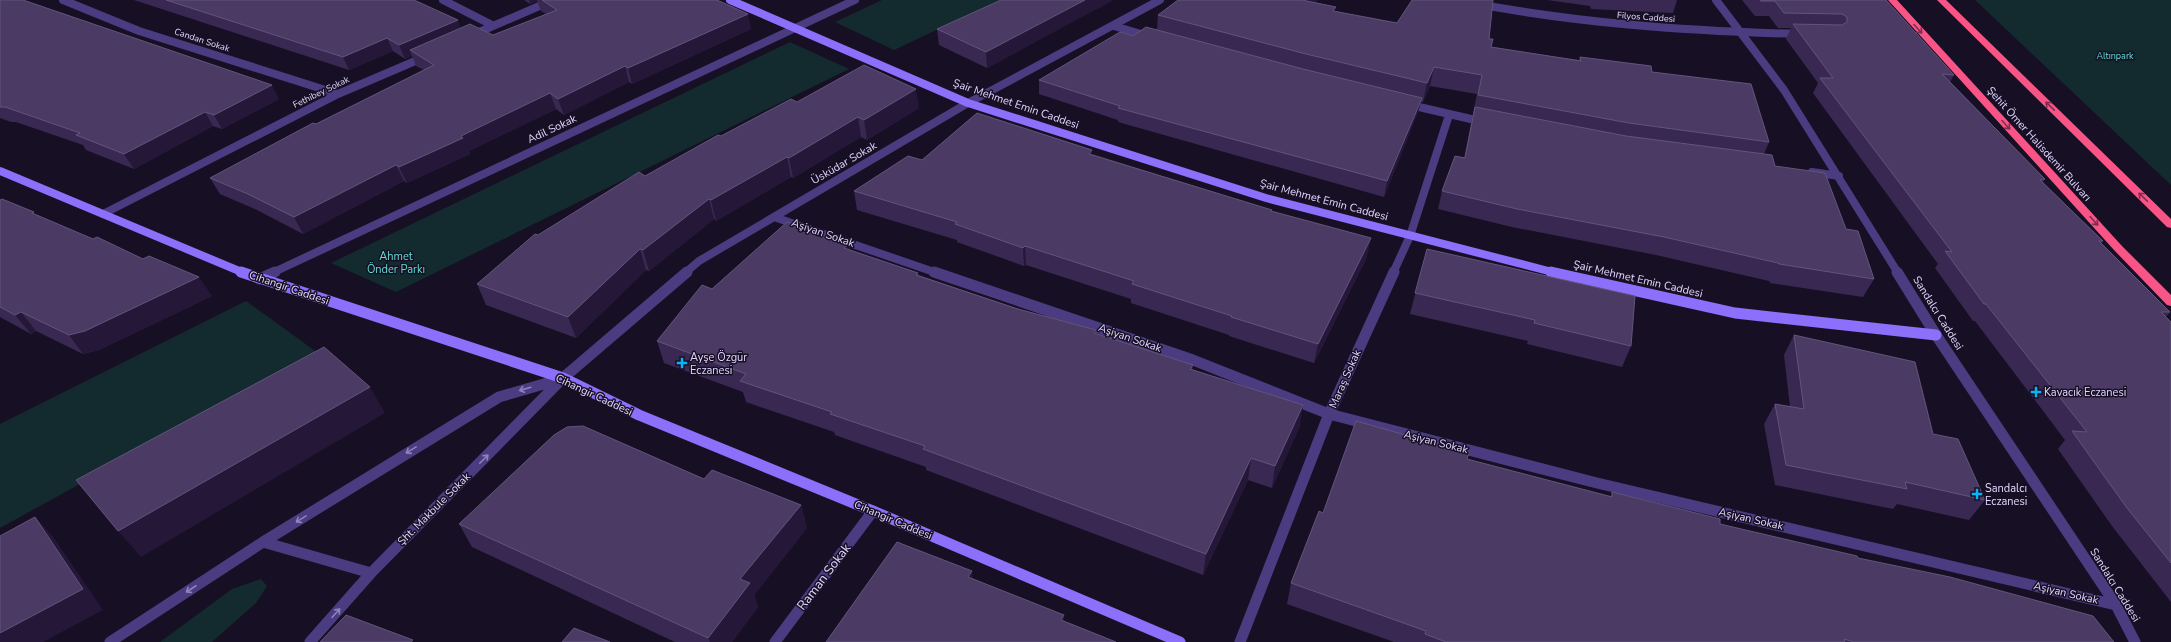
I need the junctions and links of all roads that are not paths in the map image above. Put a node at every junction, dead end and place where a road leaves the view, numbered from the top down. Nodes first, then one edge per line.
1 (62, 0) edge
2 (443, 0) edge
3 (553, 0) edge
4 (730, 0) edge
5 (855, 0) edge
6 (1160, 0) edge
7 (1457, 0) edge
8 (1716, 0) edge
9 (1892, 0) edge
10 (1941, 0) edge
11 (492, 25) junction
12 (1114, 26) junction
13 (796, 27) junction
14 (1741, 33) junction
15 (1811, 34) edge
16 (464, 38) edge
17 (1158, 39) edge
18 (436, 52) edge
19 (338, 94) junction
20 (1396, 102) edge
21 (968, 103) junction
22 (1449, 115) junction
23 (1494, 124) edge
24 (0, 171) edge
25 (1801, 171) edge
26 (1840, 176) junction
27 (103, 214) junction
28 (774, 217) junction
29 (2171, 225) edge
30 (1410, 236) junction
31 (259, 279) junction
32 (2171, 302) edge
33 (1936, 335) junction
34 (562, 378) junction
35 (1329, 414) junction
36 (873, 511) junction
37 (263, 542) junction
38 (371, 573) junction
39 (2116, 605) junction
40 (110, 642) edge
41 (310, 642) edge
42 (775, 642) edge
43 (1180, 642) edge
44 (1240, 642) edge
45 (2135, 642) edge

1 - 19 street, Candan Sokak
2 - 11 street
3 - 11 street
4 - 13 street, Şair Mehmet Emin Caddesi
5 - 13 street, Adil Sokak
6 - 12 street, Üsküdar Sokak
7 - 14 street, Filyos Caddesi
8 - 14 street, Sandalcı Caddesi
9 -> 32 highway, Şehit Ömer Halisdemir Bulvarı
29 -> 10 highway
11 - 16 street
12 - 17 street
12 - 21 street, Üsküdar Sokak
13 - 21 street, Şair Mehmet Emin Caddesi
13 - 31 street, Adil Sokak
14 - 15 street, Filyos Caddesi
14 - 26 street, Sandalcı Caddesi
18 - 19 street, Fethibey Sokak
19 - 27 street, Fethibey Sokak
20 - 22 street
21 - 28 street, Üsküdar Sokak
21 - 30 street, Şair Mehmet Emin Caddesi
22 - 23 street
22 - 30 street, Maraş Sokak
24 - 27 street, Cihangir Caddesi
25 - 26 street
26 - 33 street, Sandalcı Caddesi
27 - 31 street, Cihangir Caddesi
28 - 34 street, Üsküdar Sokak
28 - 35 street, Aşiyan Sokak
30 - 33 street, Şair Mehmet Emin Caddesi
30 - 35 street, Maraş Sokak
31 - 34 street, Cihangir Caddesi
33 - 39 street, Sandalcı Caddesi
34 - 36 street, Cihangir Caddesi
34 -> 37 street
38 -> 34 street, Şht. Makbule Sokak
35 - 39 street, Aşiyan Sokak
35 - 44 street, Maraş Sokak
36 - 42 street, Raman Sokak
36 - 43 street, Cihangir Caddesi
37 - 38 street
37 -> 40 street
41 -> 38 street, Şht. Makbule Sokak
39 - 45 street, Sandalcı Caddesi

